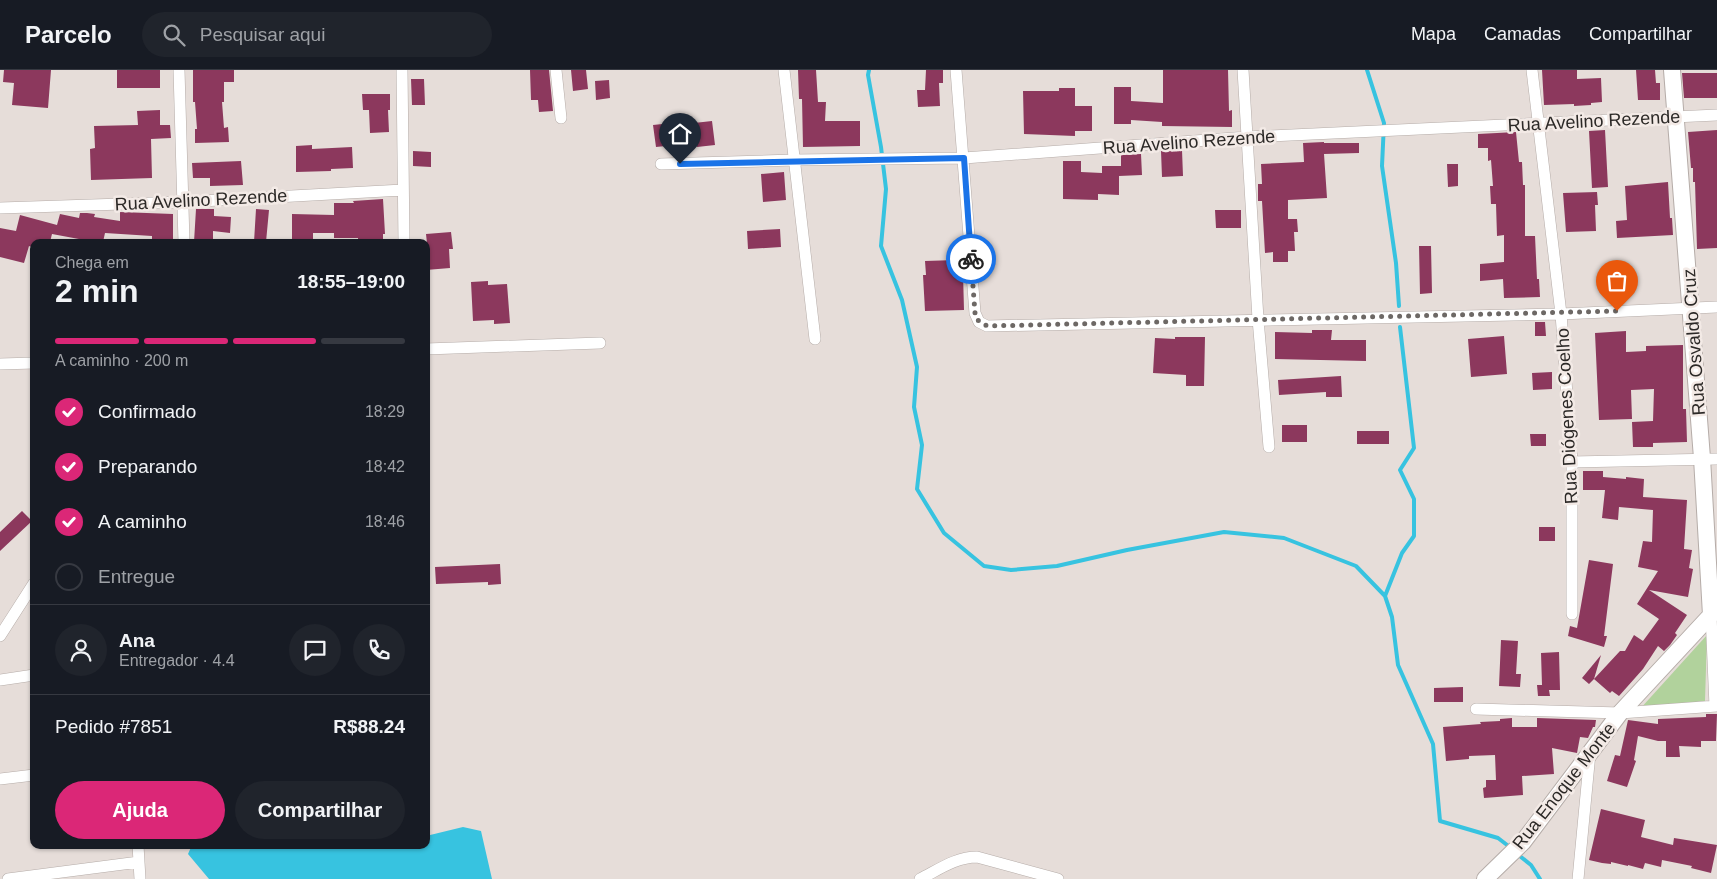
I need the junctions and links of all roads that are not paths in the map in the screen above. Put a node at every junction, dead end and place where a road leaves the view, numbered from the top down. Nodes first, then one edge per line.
1 (179, 70) edge
2 (402, 70) edge
3 (556, 70) edge
4 (784, 70) edge
5 (956, 70) edge
6 (1243, 70) edge
7 (1532, 70) edge
8 (1672, 70) edge
9 (1717, 116) edge
10 (561, 118) dead end
11 (1675, 118) junction
12 (1538, 124) junction
13 (1248, 137) junction
14 (964, 158) junction
15 (794, 160) junction
16 (661, 164) dead end
17 (403, 190) junction
18 (183, 202) junction
19 (0, 208) edge
20 (184, 239) edge
21 (404, 239) edge
22 (1717, 307) edge
23 (1691, 308) junction
24 (1561, 314) junction
25 (1258, 319) junction
26 (815, 339) dead end
27 (600, 343) dead end
28 (430, 349) edge
29 (30, 363) edge
30 (0, 364) edge
31 (1269, 447) dead end
32 (1710, 459) edge
33 (1572, 462) junction
34 (30, 589) edge
35 (1572, 614) dead end
36 (1711, 615) junction
37 (0, 636) edge
38 (30, 676) edge
39 (0, 680) edge
40 (1716, 706) edge
41 (1476, 709) dead end
42 (1620, 713) junction
43 (1590, 751) junction
44 (30, 775) edge
45 (0, 779) edge
46 (138, 849) edge
47 (139, 862) junction
48 (8, 879) edge
49 (140, 879) edge
50 (920, 879) edge
51 (1058, 879) edge
52 (1485, 879) edge
53 (1578, 879) edge

1 - 18 street
2 - 17 street
3 - 10 street
4 - 15 street
5 - 14 street
6 - 13 street
7 - 12 street, Rua Diógenes Coelho
8 - 11 main road, Rua Osvaldo Cruz
9 - 11 street, Rua Avelino Rezende
11 - 12 street, Rua Avelino Rezende
11 - 23 main road, Rua Osvaldo Cruz
12 - 13 street, Rua Avelino Rezende
12 - 24 street, Rua Diógenes Coelho
13 - 14 street, Rua Avelino Rezende
13 - 25 street
14 - 15 street, Rua Avelino Rezende
14 - 25 street
15 - 16 street, Rua Avelino Rezende
15 - 26 street
17 - 18 street, Rua Avelino Rezende
17 - 21 street
18 - 19 street, Rua Avelino Rezende
18 - 20 street
22 - 23 street
23 - 24 street
23 - 32 main road, Rua Osvaldo Cruz
24 - 25 street
24 - 33 street, Rua Diógenes Coelho
25 - 31 street
27 - 28 street
29 - 30 street
32 - 33 street
32 - 36 main road, Rua Osvaldo Cruz
33 - 35 street, Rua Diógenes Coelho
34 - 37 street
36 - 40 street, Rua Osvaldo Cruz
36 - 42 main road
38 - 39 street
40 - 42 street
41 - 42 street
42 - 43 main road, Rua Enoque Monte
43 - 52 main road, Rua Enoque Monte
43 - 53 street
44 - 45 street
46 - 47 street
47 - 48 street
47 - 49 street
50 - 51 street

